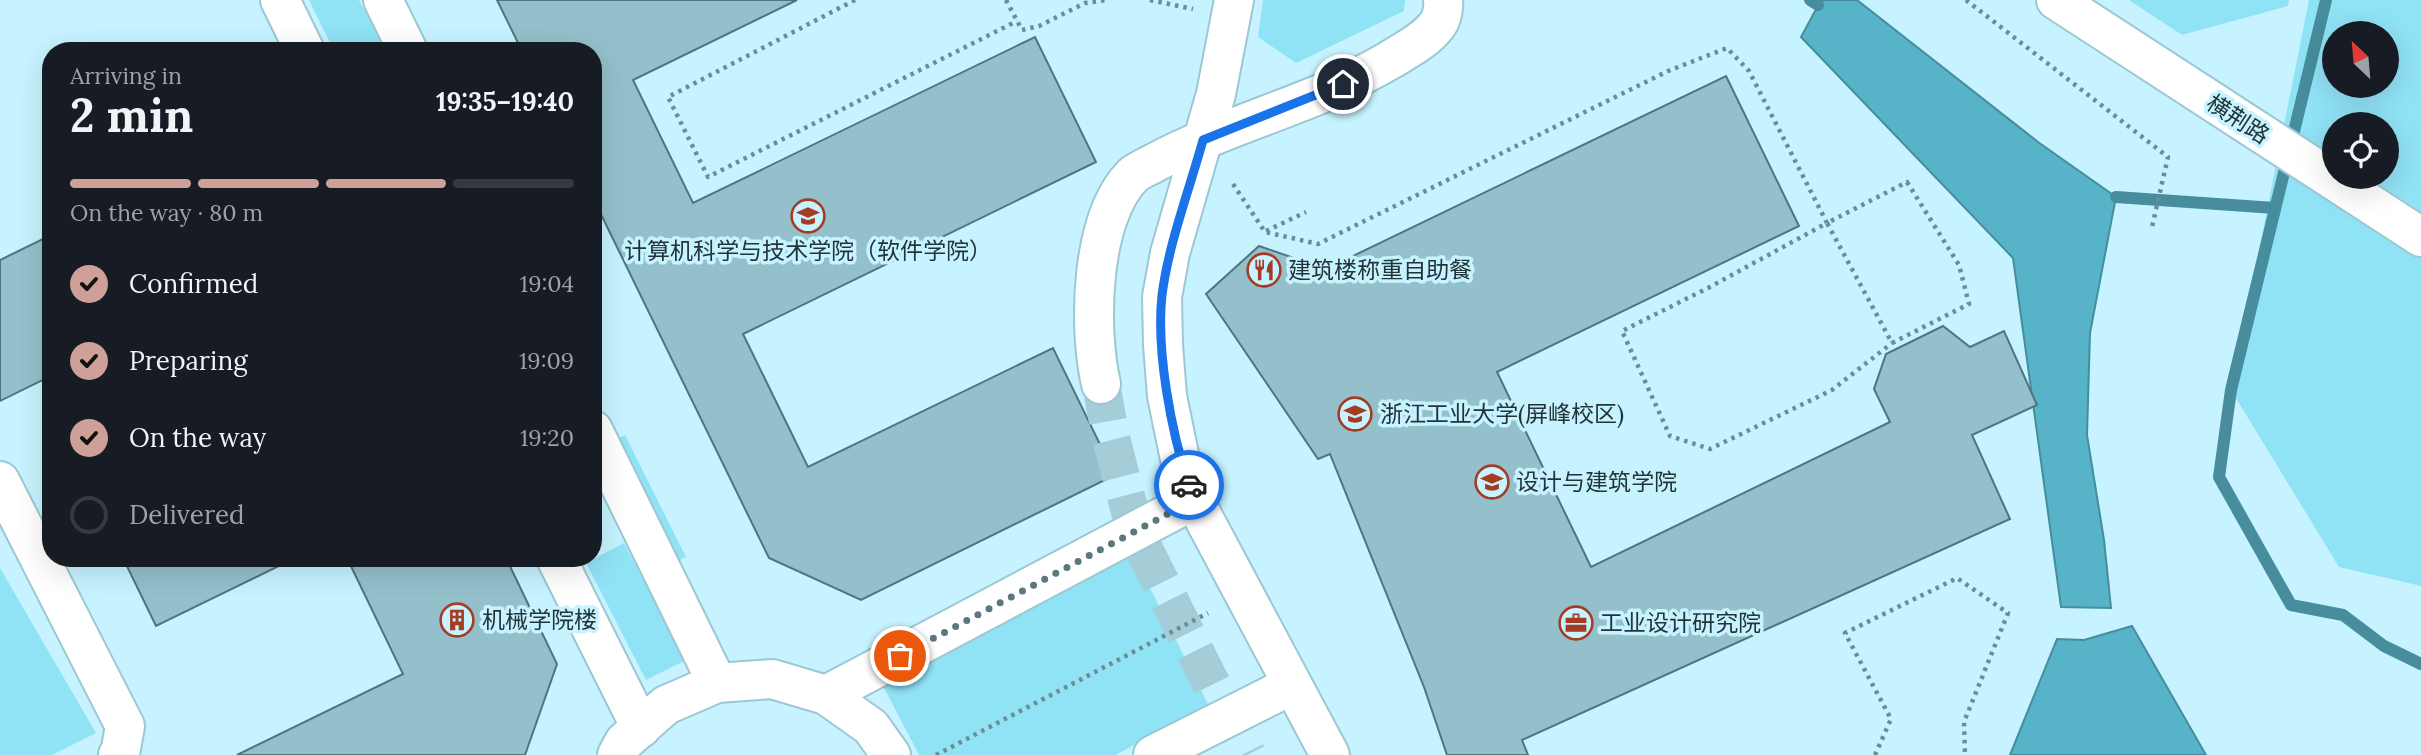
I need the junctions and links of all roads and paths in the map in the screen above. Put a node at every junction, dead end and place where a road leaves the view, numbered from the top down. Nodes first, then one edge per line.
1 (280, 0) edge
2 (383, 0) edge
3 (855, 0) edge
4 (1006, 0) edge
5 (1107, 0) edge
6 (1234, 0) edge
7 (1443, 0) edge
8 (1966, 0) edge
9 (2056, 0) edge
10 (1017, 22) junction
11 (301, 42) edge
12 (404, 42) edge
13 (1203, 140) junction
14 (1307, 212) dead end
15 (1827, 223) junction
16 (2152, 227) dead end
17 (1265, 232) junction
18 (2421, 237) edge
19 (1892, 342) junction
20 (1101, 384) tunnel mouth
21 (602, 448) edge
22 (0, 481) edge
23 (1194, 500) junction
24 (42, 563) edge
25 (44, 567) edge
26 (560, 567) edge
27 (1244, 594) junction
28 (717, 683) junction
29 (1292, 685) junction
30 (826, 695) junction
31 (629, 741) edge
32 (118, 755) edge
33 (891, 755) edge
34 (936, 755) edge
35 (1153, 755) edge
36 (1330, 755) edge
37 (1875, 755) edge
38 (1965, 755) edge

1 - 11 street
2 - 12 street
3 - 10 path
4 - 10 path
5 - 10 path
6 - 13 street
7 - 13 street
8 - 16 path
9 - 18 street, 横荆路
13 - 17 path
13 - 20 street
13 - 23 street
14 - 17 path
15 - 17 path
15 - 19 path
15 - 19 path
15 - 19 path
21 - 28 street
22 - 24 street
23 - 27 street
23 - 30 street
25 - 32 street
26 - 31 street
27 - 29 street
27 - 34 path
28 - 30 street
28 - 31 street
29 - 35 street
29 - 36 street
30 - 33 street
37 - 38 path

